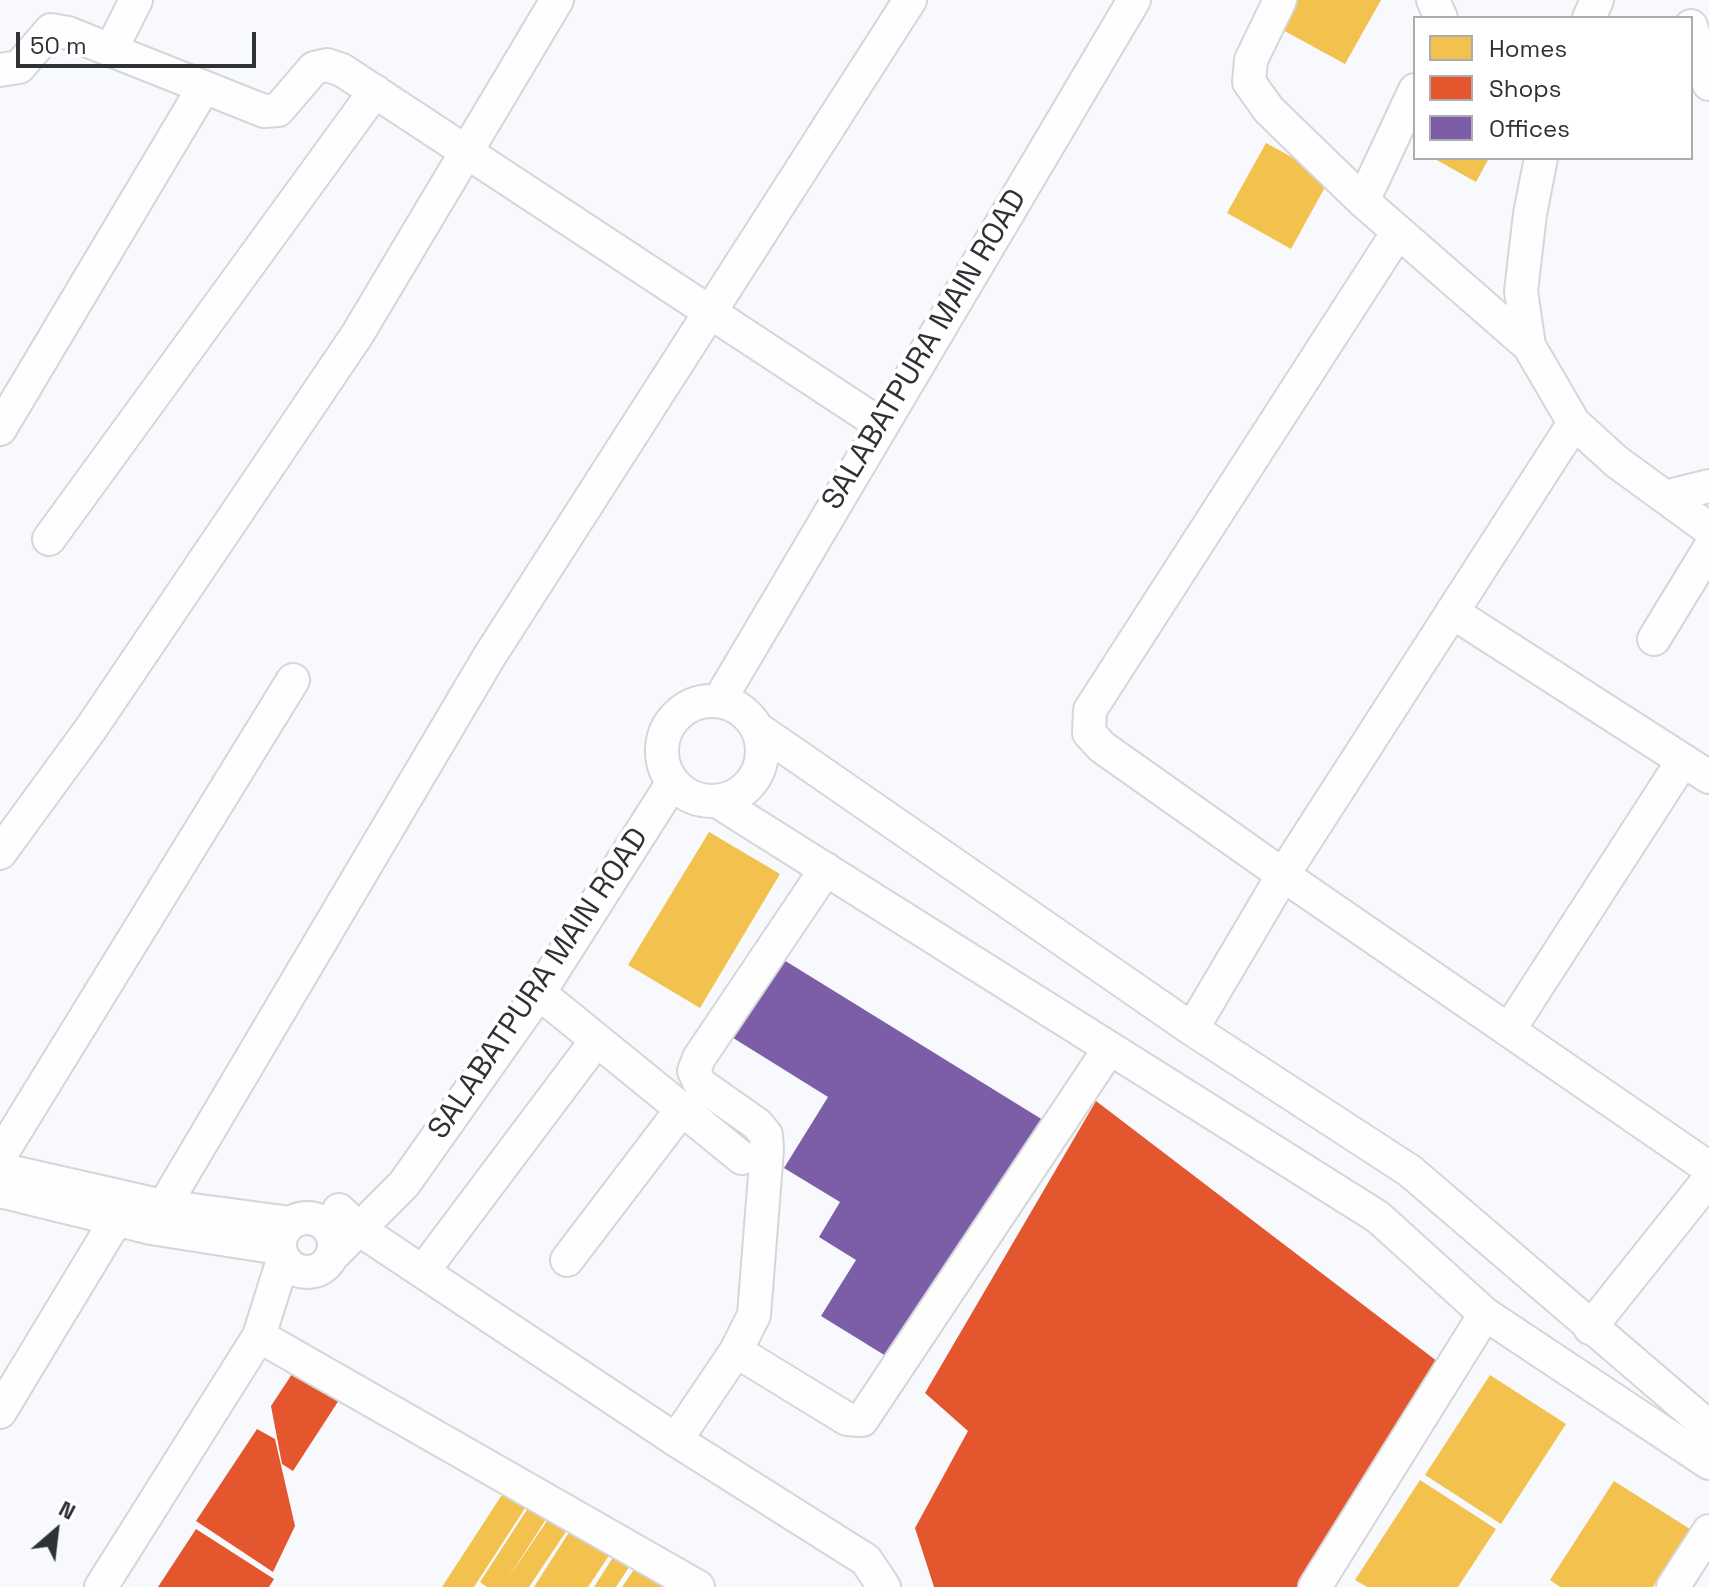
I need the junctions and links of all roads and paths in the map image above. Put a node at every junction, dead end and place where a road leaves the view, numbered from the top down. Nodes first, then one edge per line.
1 (136, 0) edge
2 (557, 0) edge
3 (910, 0) edge
4 (1134, 0) edge
5 (1280, 0) edge
6 (1693, 32) edge
7 (111, 50) junction
8 (0, 70) edge
9 (1709, 84) edge
10 (204, 87) junction
11 (375, 91) junction
12 (1413, 94) edge
13 (466, 152) junction
14 (1541, 160) edge
15 (1363, 201) junction
16 (1398, 232) junction
17 (710, 313) junction
18 (1529, 346) junction
19 (1574, 423) junction
20 (880, 424) junction
21 (0, 429) edge
22 (1709, 486) edge
23 (1665, 497) junction
24 (1709, 529) edge
25 (49, 539) dead end
26 (1709, 549) edge
27 (1452, 612) junction
28 (1654, 639) dead end
29 (293, 680) dead end
30 (719, 701) junction
31 (758, 729) junction
32 (1696, 770) edge
33 (673, 782) junction
34 (717, 801) junction
35 (0, 853) edge
36 (826, 869) junction
37 (1283, 875) junction
38 (539, 993) junction
39 (1192, 1029) junction
40 (1509, 1030) junction
41 (596, 1041) junction
42 (1109, 1049) junction
43 (682, 1109) junction
44 (0, 1156) edge
45 (742, 1158) dead end
46 (1709, 1168) edge
47 (0, 1169) edge
48 (1709, 1179) edge
49 (0, 1191) edge
50 (157, 1217) junction
51 (116, 1220) junction
52 (312, 1232) junction
53 (567, 1260) dead end
54 (325, 1263) junction
55 (424, 1270) junction
56 (1485, 1314) junction
57 (1590, 1328) junction
58 (261, 1332) junction
59 (736, 1351) junction
60 (0, 1412) edge
61 (1709, 1427) edge
62 (676, 1440) junction
63 (1709, 1463) edge
64 (1709, 1531) edge
65 (101, 1587) edge
66 (698, 1587) edge
67 (884, 1587) edge
68 (1315, 1587) edge
69 (1673, 1587) edge

1 - 7 street
2 - 13 street
3 - 17 street
4 - 20 street, SALABATPURA MAIN ROAD
5 - 15 street
6 - 9 street
7 - 8 street
7 - 10 street
10 - 11 street
10 - 21 street
11 - 13 street
11 - 25 street
12 - 15 street
13 - 17 street
13 - 35 street
14 - 18 street
15 - 16 street
16 - 18 street
16 - 37 street
17 - 20 street
17 - 50 street
18 - 19 street
19 - 23 street
19 - 27 street
20 - 30 street, SALABATPURA MAIN ROAD
22 - 23 street
23 - 24 street
26 - 28 street
27 - 32 street
27 - 37 street
29 - 44 street
30 - 31 street
30 - 33 street
31 - 34 street
31 - 39 street
32 - 40 street
33 - 34 street
33 - 38 street, SALABATPURA MAIN ROAD
34 - 36 street
36 - 42 street
36 - 59 street
37 - 39 street
37 - 40 street
38 - 41 street
38 - 52 street, SALABATPURA MAIN ROAD
39 - 57 street
40 - 46 street
41 - 43 street
41 - 55 street
42 - 56 street
42 - 59 street
43 - 45 street
43 - 53 street
47 - 50 street
48 - 57 street
49 - 51 street
50 - 51 street
50 - 52 street
51 - 60 street
52 - 54 street, SALABATPURA MAIN ROAD
52 - 54 street
52 - 55 street
52 - 58 street, SALABATPURA MAIN ROAD
54 - 58 street, SALABATPURA MAIN ROAD
55 - 62 street
56 - 63 street
56 - 68 street
57 - 61 street
58 - 65 street, SALABATPURA MAIN ROAD
58 - 66 street
59 - 62 street
62 - 67 street
64 - 69 street

